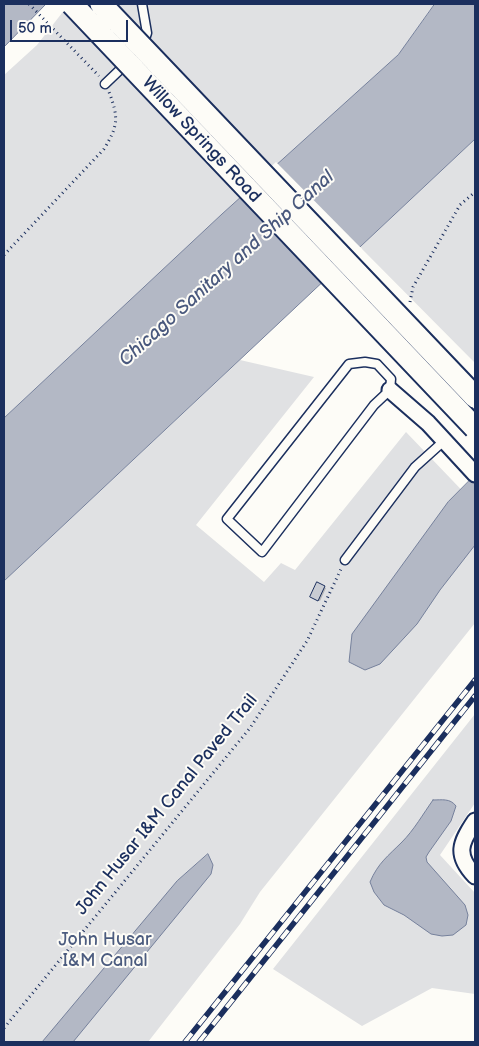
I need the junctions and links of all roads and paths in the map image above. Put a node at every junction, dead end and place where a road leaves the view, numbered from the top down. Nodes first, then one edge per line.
1 (29, 4) edge
2 (72, 4) edge
3 (101, 4) edge
4 (142, 4) edge
5 (105, 84) junction
6 (475, 192) edge
7 (4, 255) edge
8 (408, 306) dead end
9 (390, 390) junction
10 (475, 397) edge
11 (475, 428) edge
12 (445, 440) junction
13 (470, 468) edge
14 (345, 560) joint
15 (475, 821) edge
16 (475, 876) edge
17 (4, 1028) edge

1 - 5 path
2 - 11 main road, Willow Springs Road, bridge
3 - 10 main road, Willow Springs Road, bridge
4 - 5 lane
5 - 7 path
6 - 8 path
9 - 9 lane
9 - 12 street
12 - 13 street
12 - 14 lane
14 - 17 path, John Husar I&M Canal Paved Trail
15 - 16 street

